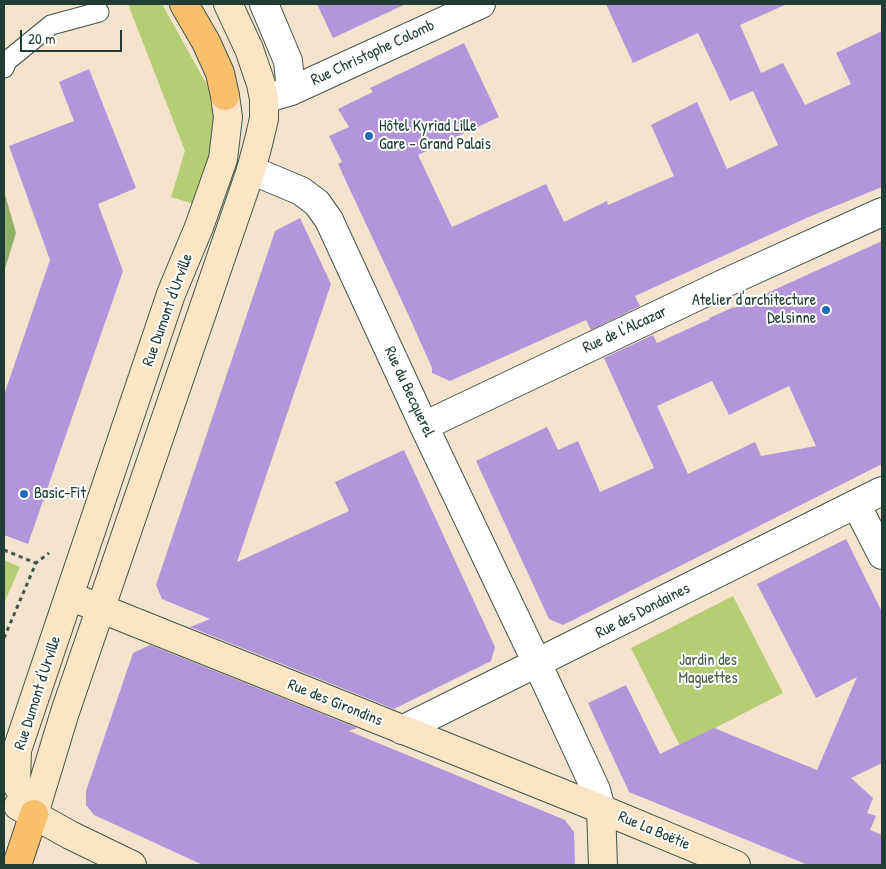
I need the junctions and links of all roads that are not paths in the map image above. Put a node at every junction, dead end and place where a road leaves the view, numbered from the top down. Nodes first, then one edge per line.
1 (184, 4) edge
2 (228, 4) edge
3 (264, 4) edge
4 (482, 4) edge
5 (99, 12) dead end
6 (4, 68) edge
7 (291, 91) junction
8 (225, 96) joint
9 (264, 99) junction
10 (251, 170) junction
11 (882, 212) edge
12 (424, 426) junction
13 (882, 491) edge
14 (856, 504) junction
15 (882, 555) edge
16 (70, 596) junction
17 (100, 609) junction
18 (538, 664) junction
19 (402, 730) junction
20 (10, 746) edge
21 (47, 767) junction
22 (4, 798) edge
23 (601, 809) junction
24 (34, 814) junction
25 (17, 865) edge
26 (132, 865) edge
27 (603, 865) edge
28 (736, 865) edge

1 - 8 highway
2 - 9 street
3 - 7 street
4 - 7 street, Rue Christophe Colomb
5 - 6 lane
7 - 9 street, Rue Christophe Colomb
8 - 16 street, Rue Dumont d'Urville
9 - 10 street
10 - 12 street, Rue du Becquerel
10 - 17 street, Rue Dumont d'Urville
11 - 12 street, Rue de l'Alcazar
12 - 18 street, Rue du Becquerel
13 - 14 street, Rue des Dondaines
14 - 15 street
14 - 18 street, Rue des Dondaines
16 - 17 street, Rue des Girondins
16 - 20 street, Rue Dumont d'Urville
17 - 19 street, Rue des Girondins
17 - 21 street, Rue Dumont d'Urville
18 - 19 street, Rue des Dondaines
18 - 23 street, Rue du Becquerel
19 - 23 street, Rue des Girondins
20 - 21 street
20 - 24 street, Rue Dumont d'Urville
21 - 24 street, Rue Dumont d'Urville
22 - 24 street
23 - 27 street
23 - 28 street, Rue La Boëtie
24 - 25 highway
24 - 26 street

